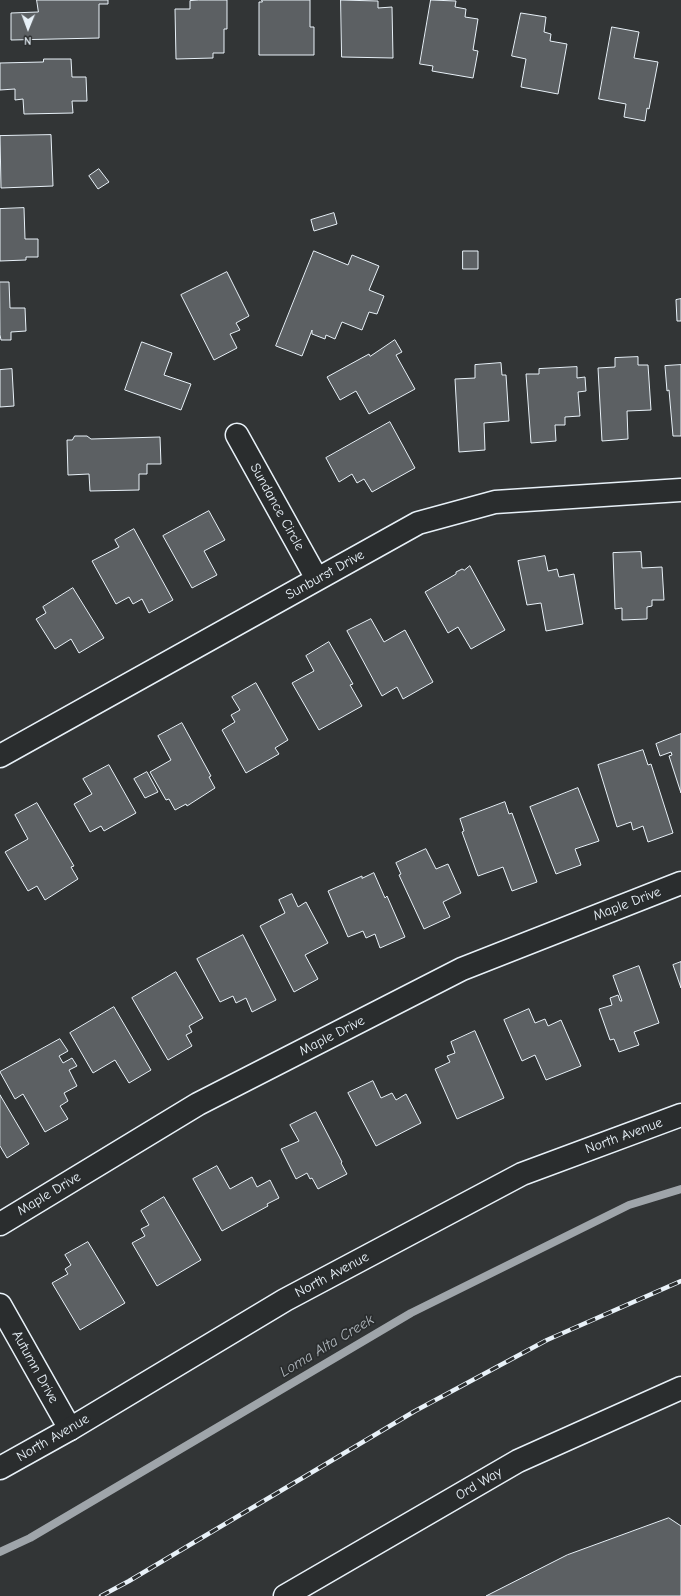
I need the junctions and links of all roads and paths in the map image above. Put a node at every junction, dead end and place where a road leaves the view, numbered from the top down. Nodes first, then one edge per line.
1 (237, 435) dead end
2 (681, 490) edge
3 (317, 579) junction
4 (0, 756) edge
5 (681, 883) edge
6 (681, 1115) edge
7 (0, 1224) edge
8 (0, 1305) edge
9 (681, 1388) edge
10 (70, 1429) junction
11 (0, 1468) edge
12 (285, 1596) edge

1 - 3 street, Sundance Circle
2 - 3 street, Sunburst Drive
3 - 4 street, Sunburst Drive
5 - 7 street, Maple Drive
6 - 10 street, North Avenue
8 - 10 street, Autumn Drive
9 - 12 street, Ord Way
10 - 11 street, North Avenue

